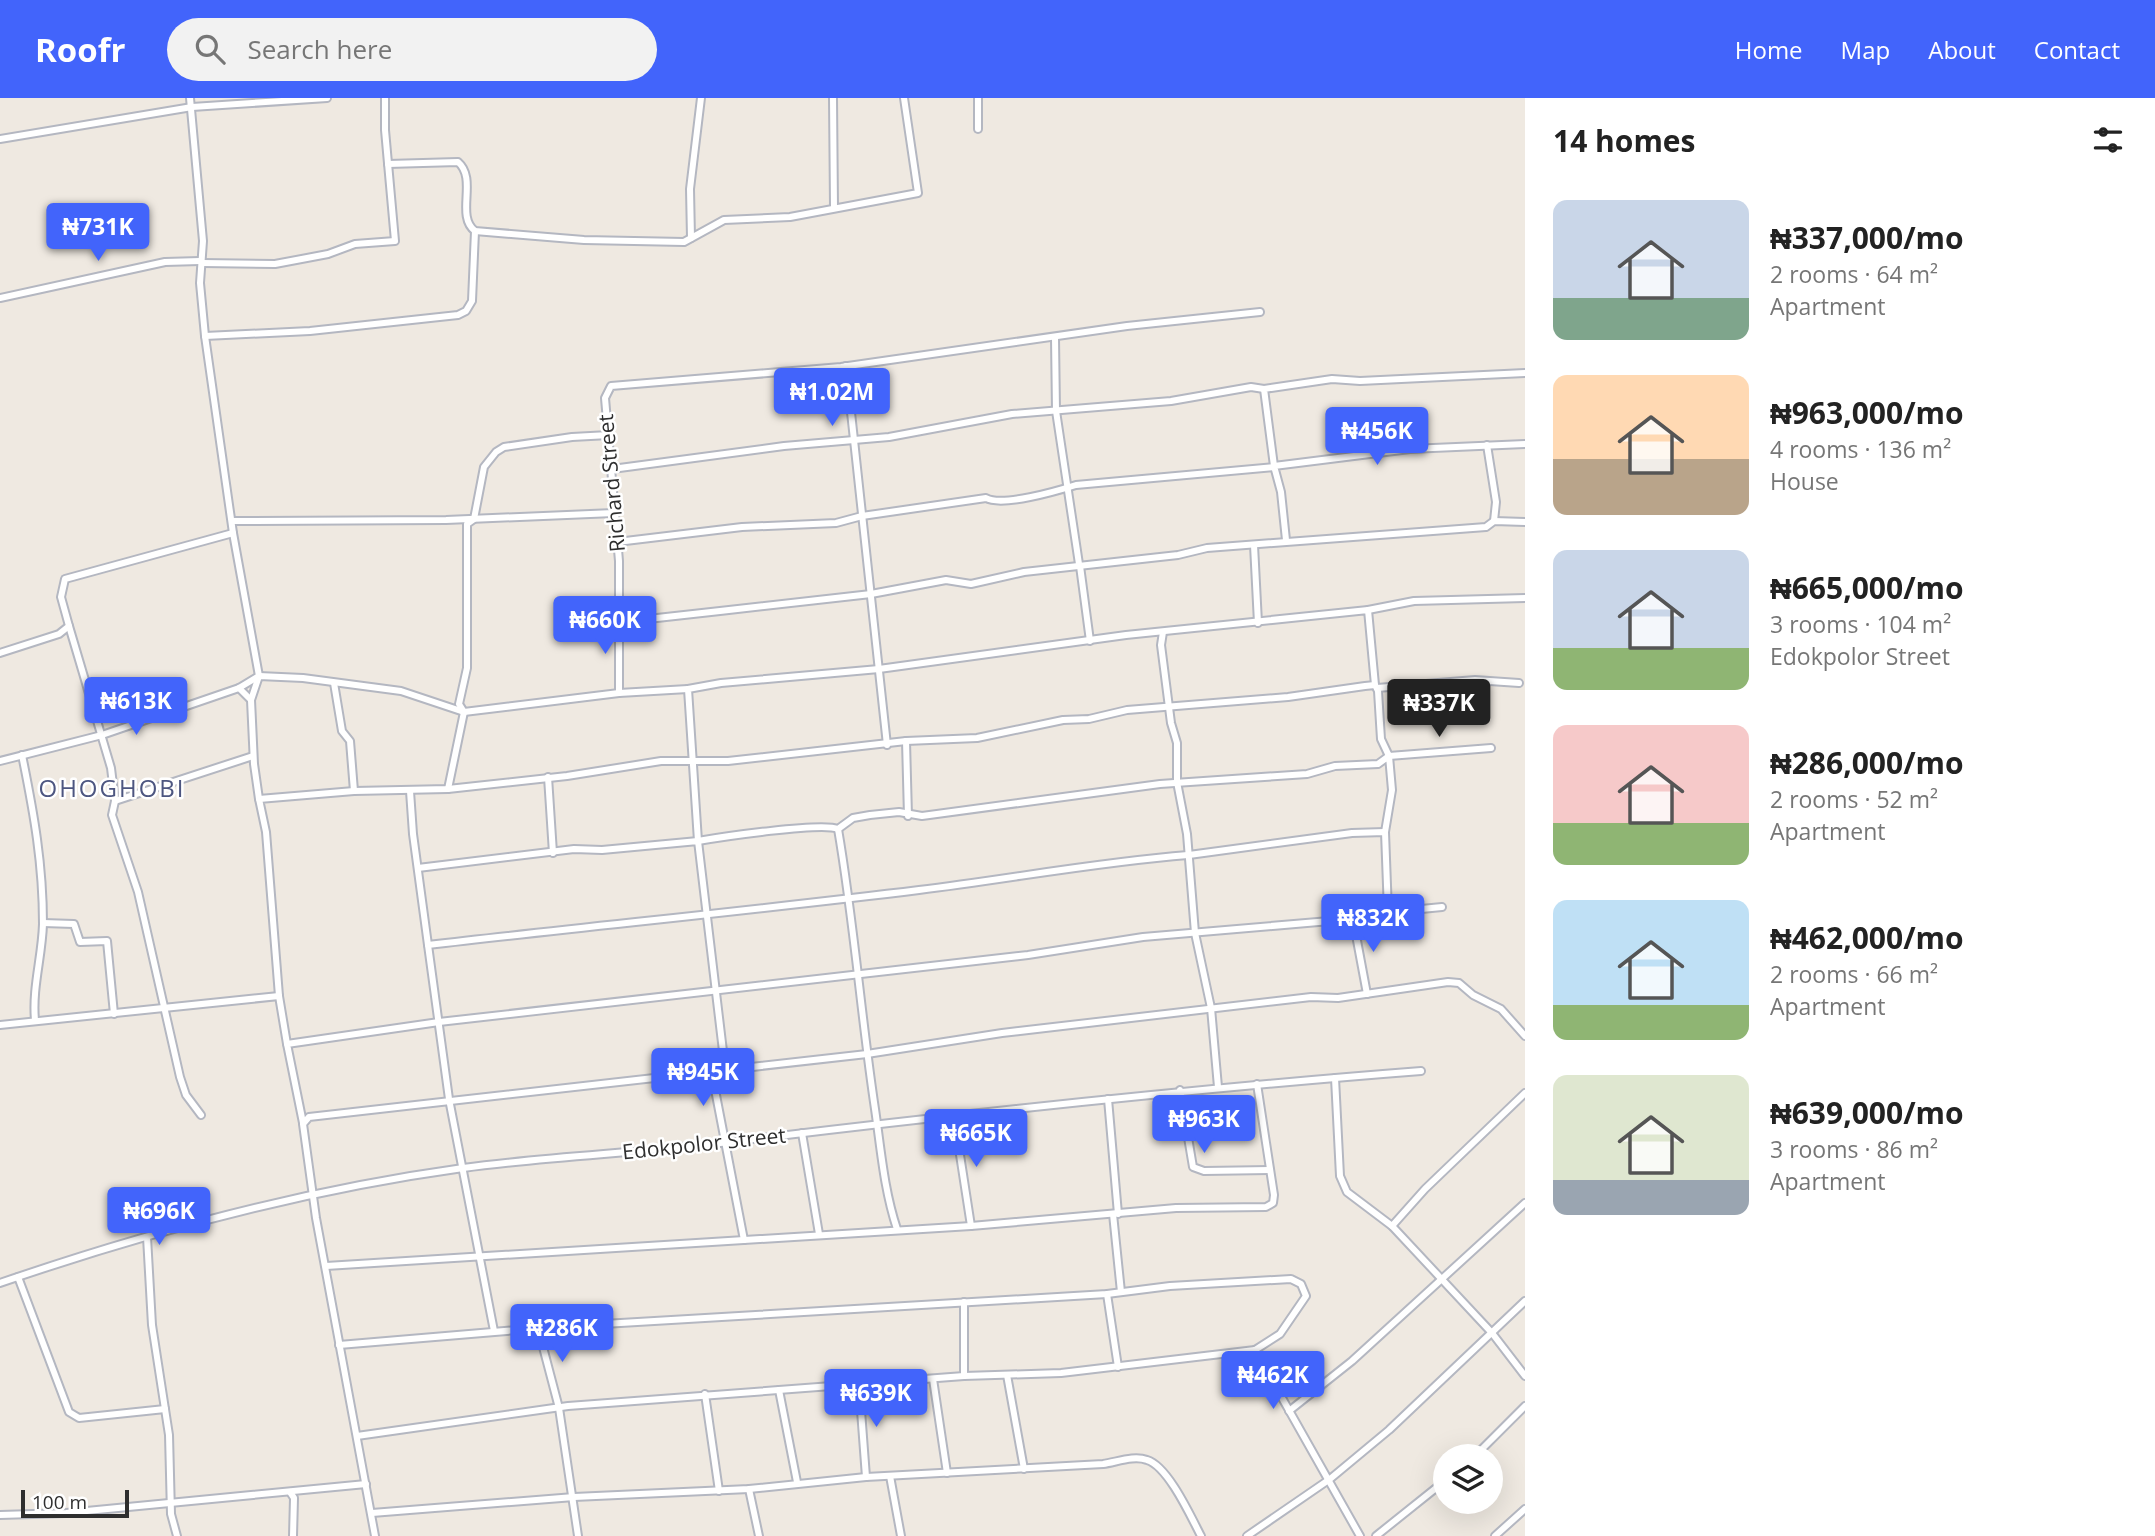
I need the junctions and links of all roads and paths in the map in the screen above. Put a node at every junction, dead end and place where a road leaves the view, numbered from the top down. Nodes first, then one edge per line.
1 (190, 98) edge
2 (327, 98) edge
3 (385, 98) edge
4 (701, 98) edge
5 (833, 98) edge
6 (904, 98) edge
7 (978, 98) edge
8 (192, 107) junction
9 (978, 129) dead end
10 (0, 139) edge
11 (388, 164) junction
12 (834, 207) junction
13 (475, 231) junction
14 (691, 238) junction
15 (201, 262) junction
16 (0, 298) edge
17 (1261, 312) dead end
18 (205, 336) junction
19 (1055, 338) junction
20 (846, 366) junction
21 (1525, 373) edge
22 (1264, 389) junction
23 (1056, 411) junction
24 (609, 435) junction
25 (855, 441) junction
26 (1525, 444) edge
27 (1487, 445) junction
28 (1274, 467) junction
29 (612, 468) junction
30 (1068, 487) junction
31 (614, 513) junction
32 (862, 516) junction
33 (474, 519) junction
34 (232, 521) junction
35 (1493, 522) junction
36 (1525, 522) edge
37 (233, 533) junction
38 (1286, 540) junction
39 (617, 542) junction
40 (1254, 545) junction
41 (1080, 565) junction
42 (871, 594) junction
43 (1525, 598) edge
44 (1368, 610) junction
45 (618, 618) junction
46 (1258, 623) junction
47 (69, 626) junction
48 (1163, 632) junction
49 (1090, 641) junction
50 (0, 653) edge
51 (879, 669) junction
52 (259, 677) junction
53 (1519, 682) dead end
54 (334, 683) junction
55 (1376, 686) junction
56 (239, 688) junction
57 (688, 689) junction
58 (619, 693) junction
59 (251, 699) junction
60 (1171, 707) junction
61 (464, 712) junction
62 (102, 735) junction
63 (906, 741) junction
64 (887, 745) junction
65 (1492, 748) dead end
66 (22, 755) junction
67 (253, 756) junction
68 (1389, 756) junction
69 (0, 761) edge
70 (692, 762) junction
71 (548, 777) junction
72 (1177, 782) junction
73 (448, 789) junction
74 (354, 791) junction
75 (410, 791) junction
76 (259, 799) junction
77 (115, 801) junction
78 (908, 816) junction
79 (838, 829) junction
80 (1385, 832) junction
81 (698, 841) junction
82 (553, 853) junction
83 (1189, 855) junction
84 (418, 868) junction
85 (850, 898) junction
86 (1443, 907) dead end
87 (1388, 912) junction
88 (706, 914) junction
89 (1353, 919) junction
90 (43, 923) junction
91 (1195, 933) junction
92 (428, 945) junction
93 (856, 976) junction
94 (713, 992) junction
95 (1367, 994) junction
96 (279, 996) junction
97 (166, 1007) junction
98 (1212, 1008) junction
99 (114, 1014) junction
100 (35, 1020) junction
101 (439, 1022) junction
102 (0, 1025) edge
103 (1525, 1037) edge
104 (287, 1044) junction
105 (867, 1054) junction
106 (725, 1068) junction
107 (711, 1069) junction
108 (1420, 1071) dead end
109 (1335, 1078) junction
110 (1257, 1084) junction
111 (1218, 1087) junction
112 (1180, 1090) junction
113 (1525, 1093) edge
114 (449, 1099) junction
115 (1108, 1099) junction
116 (201, 1115) dead end
117 (954, 1116) junction
118 (303, 1123) junction
119 (877, 1125) junction
120 (802, 1133) junction
121 (723, 1143) junction
122 (465, 1168) junction
123 (1270, 1170) junction
124 (314, 1192) junction
125 (1525, 1203) edge
126 (1115, 1214) junction
127 (971, 1226) junction
128 (1392, 1226) junction
129 (897, 1229) junction
130 (819, 1234) junction
131 (147, 1237) junction
132 (744, 1240) junction
133 (482, 1256) junction
134 (326, 1266) junction
135 (18, 1277) junction
136 (1440, 1280) junction
137 (0, 1283) edge
138 (1121, 1292) junction
139 (1107, 1294) junction
140 (1525, 1301) edge
141 (964, 1302) junction
142 (538, 1328) junction
143 (494, 1331) junction
144 (1492, 1334) junction
145 (339, 1345) junction
146 (1255, 1350) junction
147 (1118, 1367) junction
148 (1007, 1375) junction
149 (964, 1376) junction
150 (1525, 1376) edge
151 (933, 1379) junction
152 (859, 1384) junction
153 (779, 1390) junction
154 (705, 1394) junction
155 (1525, 1406) edge
156 (559, 1408) junction
157 (165, 1409) junction
158 (1289, 1411) junction
159 (357, 1436) junction
160 (1487, 1444) edge
161 (1024, 1469) junction
162 (947, 1473) junction
163 (890, 1475) junction
164 (866, 1477) junction
165 (1330, 1479) junction
166 (797, 1482) junction
167 (366, 1484) junction
168 (749, 1489) junction
169 (1433, 1490) edge
170 (719, 1491) junction
171 (290, 1492) junction
172 (574, 1497) junction
173 (171, 1502) junction
174 (1525, 1508) edge
175 (372, 1513) junction
176 (0, 1516) edge
177 (177, 1536) edge
178 (293, 1536) edge
179 (375, 1536) edge
180 (578, 1536) edge
181 (759, 1536) edge
182 (901, 1536) edge
183 (1201, 1536) edge
184 (1247, 1536) edge
185 (1360, 1536) edge
186 (1376, 1536) edge
187 (1496, 1536) edge

1 - 8 street
2 - 8 street
3 - 11 street
4 - 14 street
5 - 12 street
6 - 12 street
7 - 9 street
8 - 10 street
8 - 15 street
11 - 13 street
11 - 15 street
12 - 14 street
13 - 14 street
13 - 18 street
15 - 16 street
15 - 18 street
17 - 19 street
18 - 34 street
19 - 20 street
19 - 23 street
20 - 24 street, Richard Street
20 - 25 street
21 - 22 street
22 - 23 street
22 - 28 street
23 - 25 street
23 - 30 street
24 - 29 street, Richard Street
24 - 33 street
25 - 29 street
25 - 32 street
26 - 27 street
27 - 28 street
27 - 35 street
28 - 30 street
28 - 38 street
29 - 31 street, Richard Street
30 - 32 street
30 - 41 street
31 - 33 street
31 - 39 street, Richard Street
32 - 39 street
32 - 42 street
33 - 34 street
33 - 61 street
34 - 37 street
35 - 36 street
35 - 38 street
37 - 47 street
37 - 52 street
38 - 40 street
39 - 45 street, Richard Street
40 - 41 street
40 - 46 street
41 - 42 street
41 - 49 street
42 - 45 street
42 - 51 street
43 - 44 street
44 - 46 street
44 - 55 street
45 - 58 street, Richard Street
46 - 48 street
47 - 50 street
47 - 62 street
48 - 49 street
48 - 60 street
49 - 51 street
51 - 57 street
51 - 64 street
52 - 54 street
52 - 56 street
52 - 59 street
53 - 55 street
54 - 61 street
54 - 74 street
55 - 60 street
55 - 68 street
56 - 59 street
56 - 62 street
57 - 58 street
57 - 70 street
58 - 61 street
59 - 67 street
60 - 63 street
60 - 72 street
61 - 73 street
62 - 66 street
62 - 77 street
63 - 64 street
63 - 78 street
64 - 70 street
65 - 68 street
66 - 69 street
66 - 90 street
67 - 76 street
67 - 77 street
68 - 72 street
68 - 80 street
70 - 71 street
70 - 81 street
71 - 73 street
71 - 82 street
72 - 78 street
72 - 83 street
73 - 75 street
74 - 75 street
74 - 76 street
75 - 84 street
76 - 96 street
77 - 97 street
78 - 79 street
79 - 81 street
79 - 85 street
80 - 83 street
80 - 87 street
81 - 82 street
81 - 88 street
82 - 84 street
83 - 85 street
83 - 91 street
84 - 92 street
85 - 88 street
85 - 93 street
86 - 87 street
87 - 89 street
88 - 92 street
88 - 94 street
89 - 91 street
89 - 95 street
90 - 99 street
90 - 100 street
91 - 93 street
91 - 98 street
92 - 101 street
93 - 94 street
93 - 105 street
94 - 101 street
94 - 106 street
95 - 98 street
95 - 103 street
96 - 97 street
96 - 104 street
97 - 99 street
97 - 116 street
98 - 105 street
98 - 111 street
99 - 100 street
100 - 102 street
101 - 104 street
101 - 114 street
104 - 118 street
105 - 106 street
105 - 119 street
106 - 107 street
107 - 114 street
107 - 121 street
108 - 109 street, Edokpolor Street
109 - 110 street, Edokpolor Street
109 - 128 street
110 - 111 street, Edokpolor Street
110 - 123 street
111 - 112 street, Edokpolor Street
112 - 115 street, Edokpolor Street
112 - 123 street
113 - 128 street
114 - 118 street
114 - 122 street
115 - 117 street, Edokpolor Street
115 - 126 street
117 - 119 street, Edokpolor Street
117 - 127 street
118 - 124 street
119 - 120 street, Edokpolor Street
119 - 129 street
120 - 121 street, Edokpolor Street
120 - 130 street
121 - 122 street, Edokpolor Street
121 - 132 street
122 - 124 street, Edokpolor Street
122 - 133 street
123 - 126 street
124 - 131 street, Edokpolor Street
124 - 134 street
125 - 136 street
126 - 127 street
126 - 138 street
127 - 129 street
128 - 136 street
129 - 130 street
130 - 132 street
131 - 135 street, Edokpolor Street
131 - 157 street
132 - 133 street
133 - 134 street
133 - 143 street
134 - 145 street
135 - 137 street, Edokpolor Street
135 - 157 street
136 - 144 street
136 - 158 street
138 - 139 street
138 - 146 street
139 - 141 street
139 - 147 street
140 - 144 street
141 - 142 street
141 - 149 street
142 - 143 street
142 - 156 street
143 - 145 street
144 - 150 street
144 - 165 street
145 - 159 street
146 - 147 street
146 - 158 street
147 - 148 street
148 - 149 street
148 - 161 street
149 - 151 street
151 - 152 street
151 - 162 street
152 - 153 street
152 - 164 street
153 - 154 street
153 - 166 street
154 - 156 street
154 - 170 street
155 - 160 street
156 - 159 street
156 - 172 street
157 - 173 street
158 - 165 street
159 - 167 street
161 - 162 street
161 - 183 street
162 - 163 street
163 - 164 street
163 - 182 street
164 - 166 street
165 - 184 street
165 - 185 street
166 - 168 street
167 - 171 street
167 - 175 street
168 - 170 street
168 - 181 street
169 - 186 street
170 - 172 street
171 - 173 street
171 - 178 street
172 - 175 street
172 - 180 street
173 - 176 street
173 - 177 street
174 - 187 street
175 - 179 street

